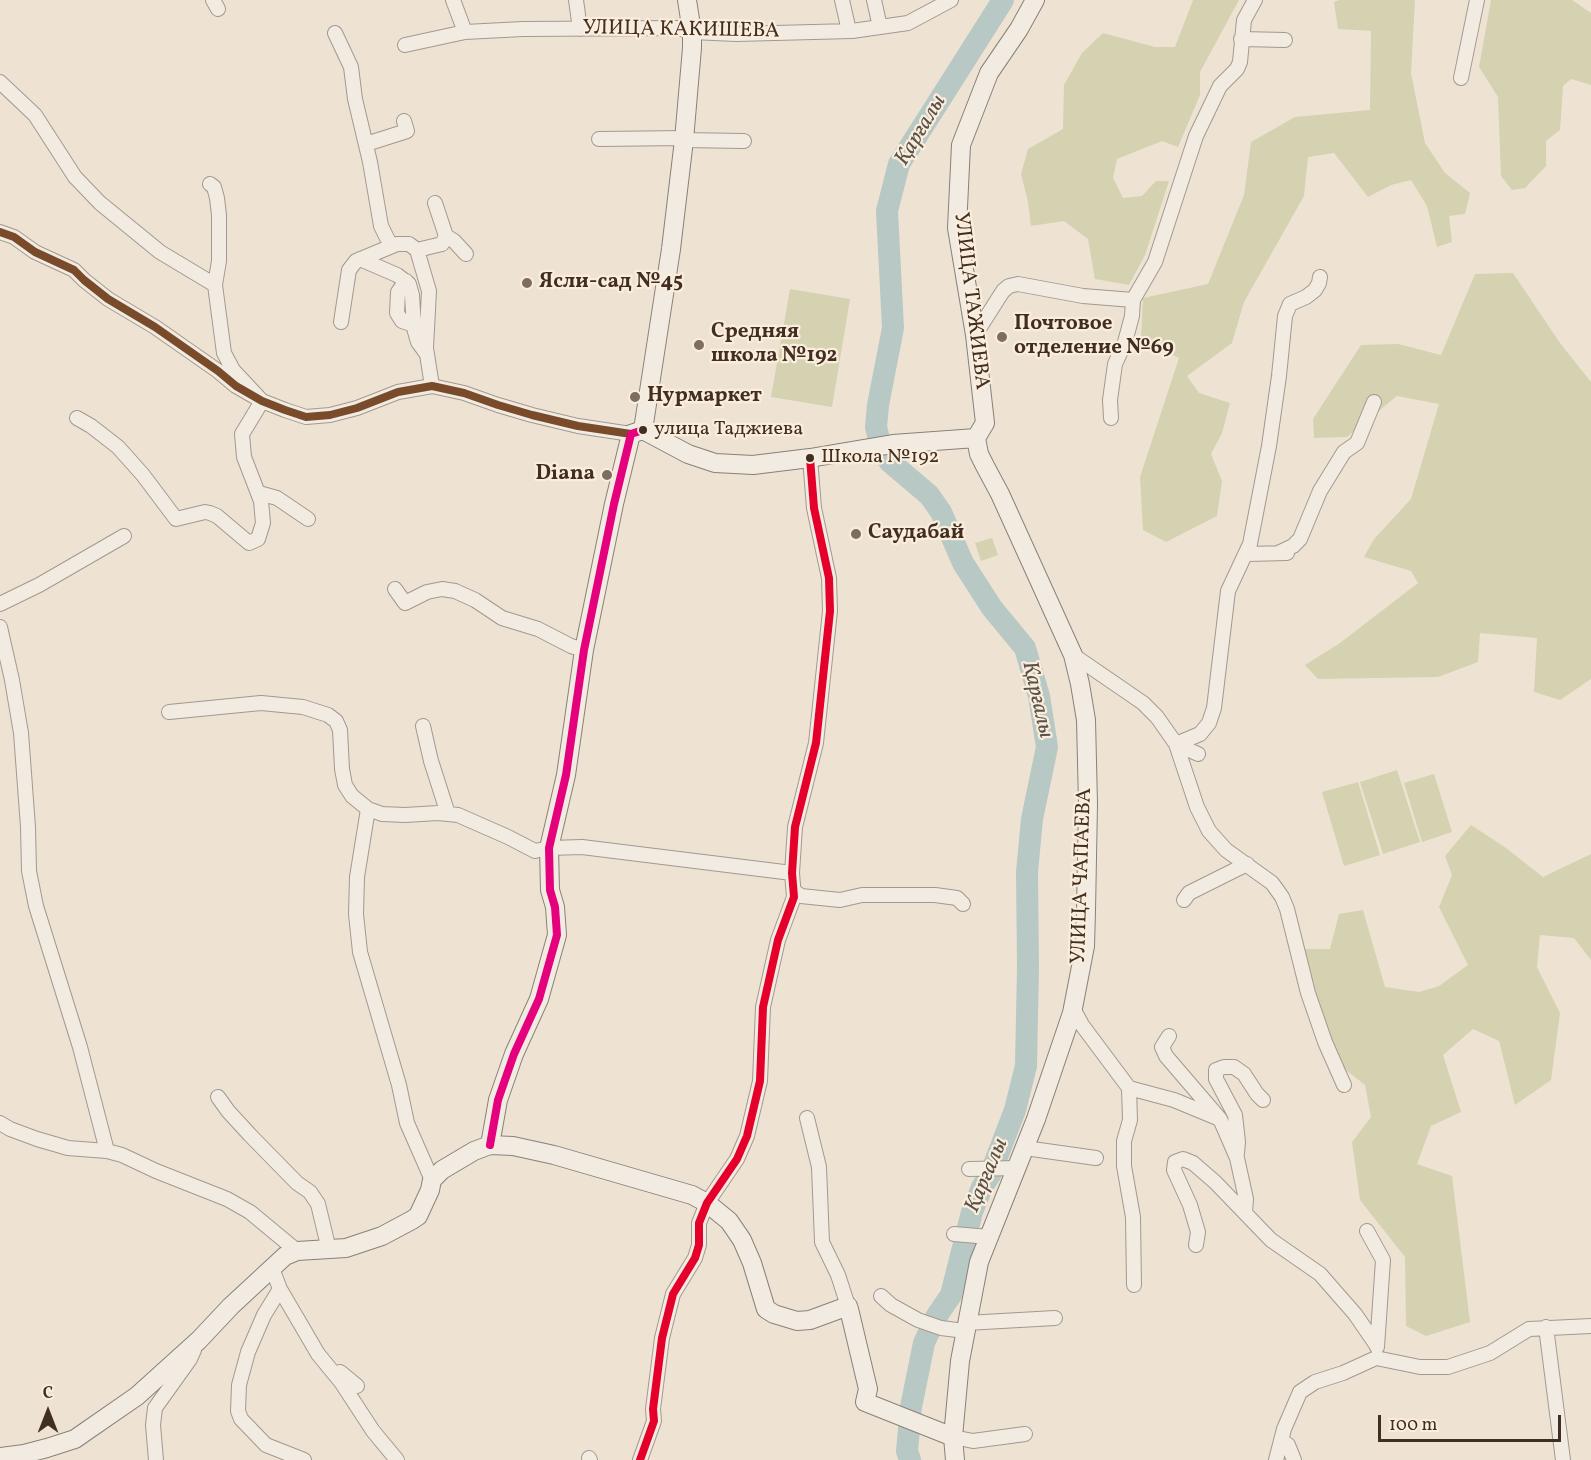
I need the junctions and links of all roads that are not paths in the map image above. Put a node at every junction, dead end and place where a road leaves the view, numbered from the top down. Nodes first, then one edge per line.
1 (453, 0) edge
2 (576, 0) edge
3 (687, 0) edge
4 (842, 0) edge
5 (874, 0) edge
6 (951, 0) edge
7 (1035, 0) edge
8 (1255, 0) edge
9 (1477, 0) edge
10 (880, 27) junction
11 (580, 29) junction
12 (849, 31) junction
13 (465, 32) junction
14 (692, 32) junction
15 (335, 33) dead end
16 (1241, 39) junction
17 (1285, 40) dead end
18 (405, 45) dead end
19 (1461, 78) dead end
20 (0, 82) edge
21 (404, 121) dead end
22 (599, 139) dead end
23 (685, 139) junction
24 (744, 141) dead end
25 (366, 144) junction
26 (210, 184) dead end
27 (435, 203) dead end
28 (0, 232) edge
29 (446, 236) junction
30 (392, 246) junction
31 (417, 250) junction
32 (466, 254) dead end
33 (360, 259) junction
34 (1320, 277) dead end
35 (215, 285) junction
36 (1133, 300) junction
37 (341, 322) dead end
38 (975, 335) junction
39 (428, 355) junction
40 (432, 386) junction
41 (262, 401) junction
42 (1374, 402) dead end
43 (77, 418) dead end
44 (1111, 418) dead end
45 (637, 432) junction
46 (976, 438) junction
47 (810, 458) junction
48 (259, 493) junction
49 (308, 519) dead end
50 (124, 536) dead end
51 (1278, 553) junction
52 (1247, 554) junction
53 (1296, 554) dead end
54 (395, 589) dead end
55 (0, 604) edge
56 (0, 627) edge
57 (584, 650) junction
58 (1073, 655) junction
59 (169, 712) dead end
60 (423, 726) dead end
61 (1176, 744) junction
62 (1198, 754) dead end
63 (368, 809) junction
64 (448, 814) junction
65 (549, 848) junction
66 (1247, 864) junction
67 (792, 873) junction
68 (794, 891) junction
69 (1184, 900) dead end
70 (963, 904) dead end
71 (1073, 1008) junction
72 (1169, 1036) dead end
73 (1344, 1085) dead end
74 (1129, 1088) junction
75 (218, 1097) dead end
76 (1263, 1100) dead end
77 (807, 1118) dead end
78 (1220, 1119) junction
79 (0, 1123) edge
80 (490, 1145) junction
81 (1025, 1148) junction
82 (107, 1151) junction
83 (1096, 1158) dead end
84 (1237, 1158) junction
85 (1010, 1168) junction
86 (969, 1169) dead end
87 (432, 1180) junction
88 (707, 1203) junction
89 (1245, 1212) junction
90 (1367, 1231) dead end
91 (954, 1234) dead end
92 (981, 1236) junction
93 (1196, 1245) dead end
94 (328, 1250) junction
95 (297, 1251) junction
96 (272, 1268) junction
97 (1134, 1285) dead end
98 (280, 1289) junction
99 (881, 1296) dead end
100 (848, 1307) junction
101 (1055, 1318) dead end
102 (1591, 1326) edge
103 (965, 1327) junction
104 (1546, 1327) junction
105 (199, 1340) junction
106 (1377, 1352) junction
107 (330, 1368) junction
108 (357, 1386) dead end
109 (1024, 1434) dead end
110 (953, 1437) junction
111 (1281, 1440) junction
112 (0, 1457) edge
113 (156, 1460) edge
114 (304, 1460) edge
115 (397, 1460) edge
116 (640, 1460) edge
117 (955, 1460) edge
118 (1275, 1460) edge
119 (1294, 1460) edge
120 (1563, 1460) edge

1 - 13 street
2 - 11 street
3 - 14 street
4 - 12 street
5 - 10 street
6 - 10 street, УЛИЦА КАКИШЕВА
7 - 38 street, УЛИЦА ТАЖИЕВА
8 - 16 street
9 - 19 street
10 - 12 street, УЛИЦА КАКИШЕВА
11 - 13 street, УЛИЦА КАКИШЕВА
11 - 14 street, УЛИЦА КАКИШЕВА
12 - 14 street, УЛИЦА КАКИШЕВА
13 - 18 street, УЛИЦА КАКИШЕВА
14 - 23 street
15 - 25 street
16 - 17 street
16 - 36 street
20 - 35 street
21 - 25 street
22 - 23 street
23 - 24 street
23 - 45 street
25 - 30 street
26 - 35 street
27 - 29 street
28 - 41 street
29 - 31 street
29 - 32 street
30 - 31 street
30 - 33 street
31 - 39 street
33 - 37 street
33 - 39 street
34 - 52 street
35 - 41 street
36 - 38 street
36 - 44 street
38 - 46 street, УЛИЦА ТАЖИЕВА
39 - 40 street
40 - 41 street
40 - 45 street
41 - 48 street
42 - 51 street
43 - 48 street
45 - 47 street
45 - 57 street
46 - 47 street
46 - 58 street, УЛИЦА ЧАПАЕВА
47 - 67 street
48 - 49 street
50 - 55 street
51 - 52 street
51 - 53 street
52 - 61 street
54 - 57 street
56 - 82 street
57 - 65 street
58 - 61 street
58 - 71 street, УЛИЦА ЧАПАЕВА
59 - 63 street
60 - 64 street
61 - 62 street
61 - 66 street
63 - 64 street
63 - 87 street
64 - 65 street
65 - 67 street
65 - 80 street
66 - 69 street
66 - 73 street
67 - 68 street
68 - 70 street
68 - 88 street
71 - 74 street
71 - 81 street, УЛИЦА ЧАПАЕВА
72 - 78 street
74 - 78 street
74 - 97 street
75 - 94 street
76 - 84 street
77 - 100 street
78 - 84 street
79 - 82 street
80 - 87 street
80 - 88 street
81 - 83 street
81 - 85 street, УЛИЦА ЧАПАЕВА
82 - 95 street
84 - 89 street
85 - 86 street
85 - 92 street, УЛИЦА ЧАПАЕВА
87 - 94 street
88 - 100 street
88 - 116 street
89 - 93 street
89 - 106 street
90 - 106 street
91 - 92 street
92 - 103 street, УЛИЦА ЧАПАЕВА
94 - 95 street
95 - 96 street
96 - 98 street
96 - 105 street
98 - 107 street
98 - 114 street
99 - 103 street
100 - 110 street
101 - 103 street
102 - 104 street
103 - 110 street, УЛИЦА ЧАПАЕВА
104 - 106 street
104 - 120 street
105 - 112 street
105 - 113 street
106 - 111 street
107 - 108 street
107 - 115 street
109 - 110 street
110 - 117 street, УЛИЦА ЧАПАЕВА
111 - 118 street
111 - 119 street

